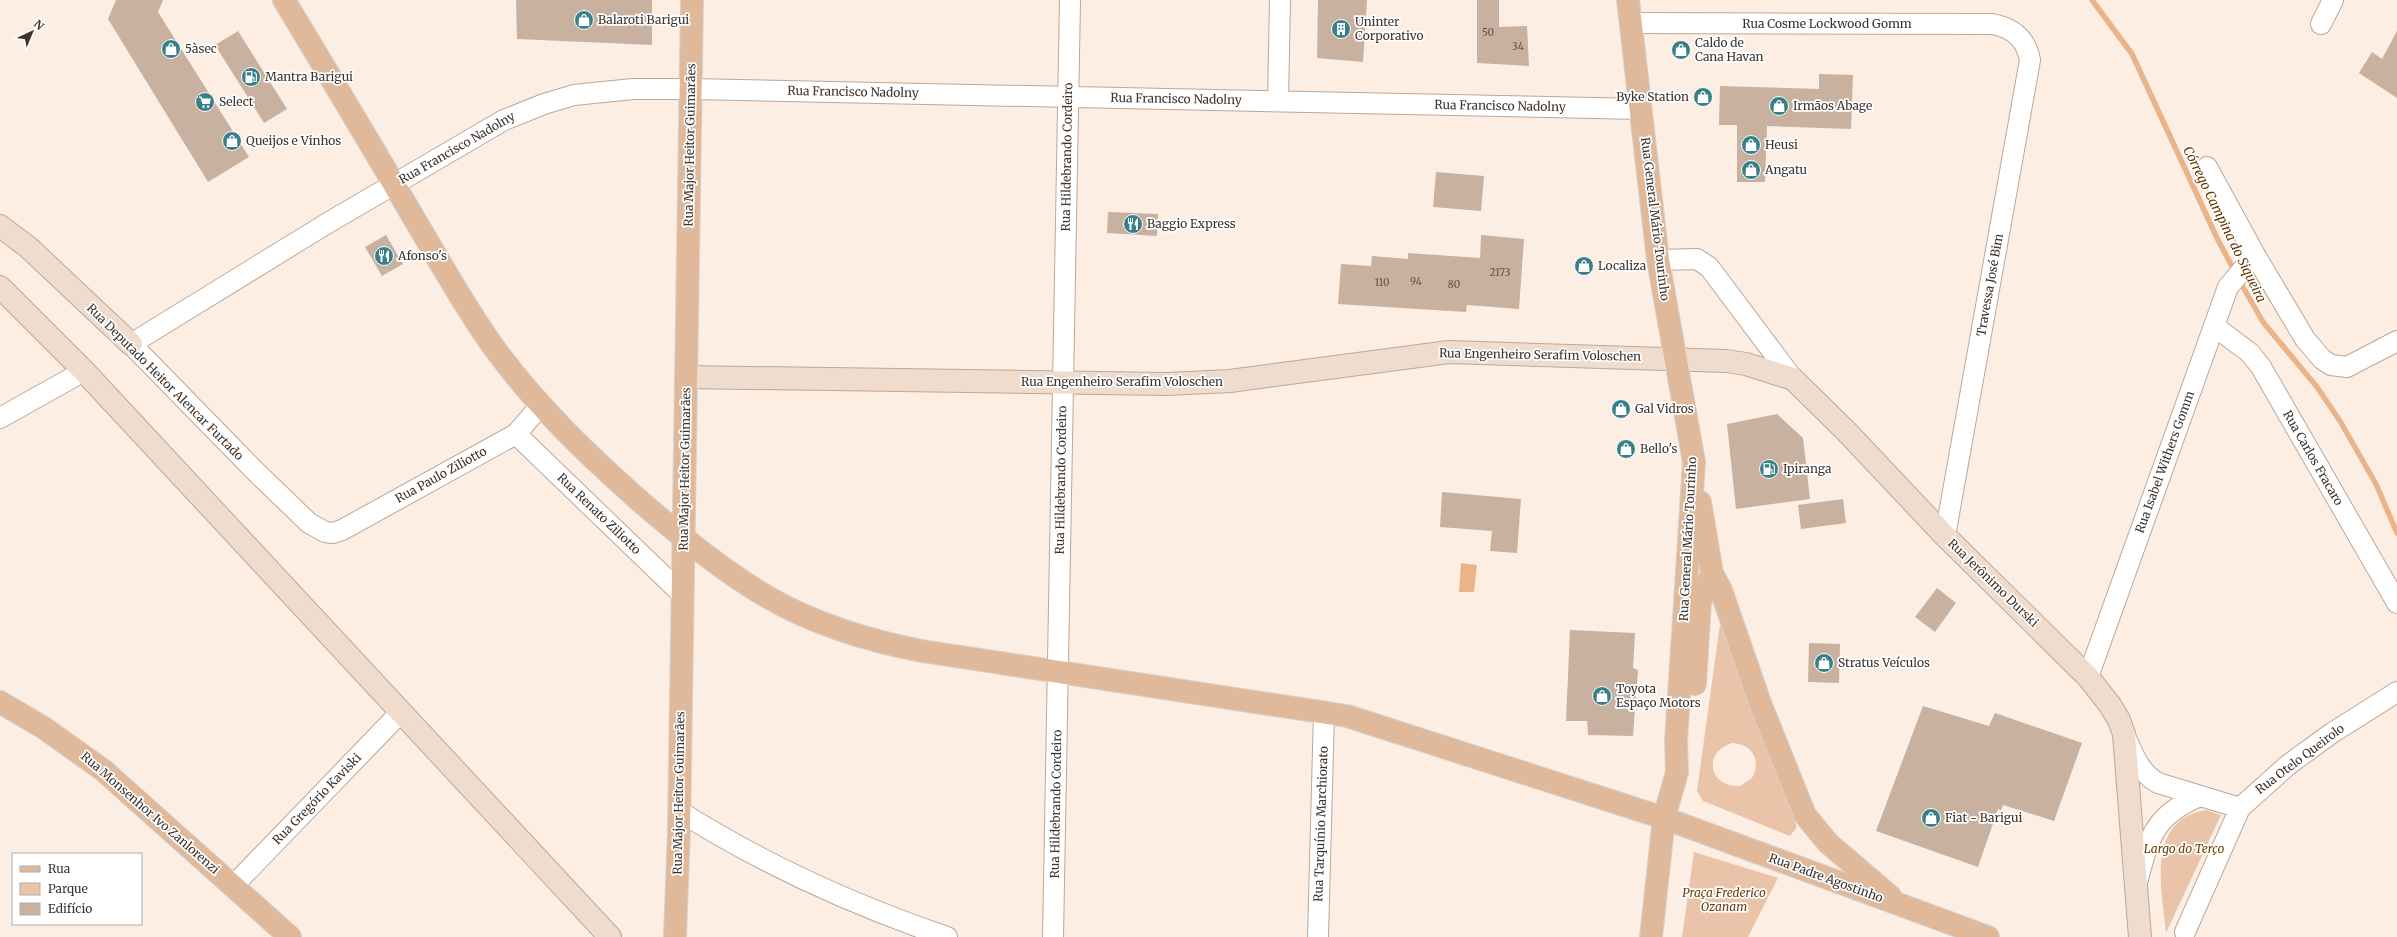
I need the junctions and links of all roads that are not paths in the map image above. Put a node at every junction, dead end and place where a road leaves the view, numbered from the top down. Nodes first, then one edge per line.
1 (284, 0) edge
2 (692, 0) edge
3 (1070, 0) edge
4 (1280, 0) edge
5 (2333, 0) edge
6 (1629, 6) edge
7 (2321, 24) dead end
8 (2020, 36) joint
9 (691, 89) junction
10 (1068, 97) junction
11 (1278, 101) junction
12 (1641, 109) junction
13 (2207, 167) dead end
14 (394, 184) junction
15 (0, 226) edge
16 (1658, 260) junction
17 (2250, 260) junction
18 (0, 287) edge
19 (2214, 326) junction
20 (2397, 341) edge
21 (131, 344) junction
22 (1675, 358) junction
23 (84, 371) junction
24 (686, 377) junction
25 (1793, 380) junction
26 (1063, 383) junction
27 (540, 405) junction
28 (0, 418) edge
29 (516, 434) junction
30 (1694, 462) junction
31 (333, 533) joint
32 (1945, 536) junction
33 (684, 538) junction
34 (1712, 573) junction
35 (682, 595) junction
36 (2397, 603) edge
37 (1058, 672) junction
38 (2088, 677) junction
39 (2397, 692) edge
40 (0, 702) edge
41 (401, 712) junction
42 (1324, 712) junction
43 (2124, 734) junction
44 (1677, 772) junction
45 (2200, 796) junction
46 (2240, 808) junction
47 (1664, 818) junction
48 (679, 820) junction
49 (234, 885) junction
50 (2136, 889) junction
51 (1902, 906) junction
52 (2185, 932) dead end
53 (1983, 936) edge
54 (290, 937) edge
55 (610, 937) edge
56 (675, 937) edge
57 (947, 937) edge
58 (1053, 937) edge
59 (1318, 937) edge
60 (1651, 937) edge
61 (2140, 937) edge

1 - 14 main road, Rua Padre Agostinho
2 - 9 main road, Rua Major Heitor Guimarães
3 - 10 street, Rua Hildebrando Cordeiro
4 - 11 street
5 - 7 street
6 - 8 street, Rua Cosme Lockwood Gomm
6 - 12 main road, Rua General Mário Tourinho
8 - 32 street, Travessa José Bim
9 - 10 street, Rua Francisco Nadolny
9 - 14 street, Rua Francisco Nadolny
9 - 24 main road, Rua Major Heitor Guimarães
10 - 11 street, Rua Francisco Nadolny
10 - 26 street, Rua Hildebrando Cordeiro
11 - 12 street, Rua Francisco Nadolny
12 - 16 main road, Rua General Mário Tourinho
13 - 17 street
14 - 21 street, Rua Francisco Nadolny
14 - 27 main road, Rua Padre Agostinho
15 - 21 street, Rua Deputado Heitor Alencar Furtado
16 - 22 main road, Rua General Mário Tourinho
16 - 25 street
17 - 19 street, Rua Isabel Withers Gomm
17 - 20 street
18 - 23 street
19 - 36 street, Rua Carlos Fracaro
19 - 38 street, Rua Isabel Withers Gomm
21 - 31 street, Rua Deputado Heitor Alencar Furtado
22 - 25 street, Rua Jerônimo Durski
22 - 26 street, Rua Engenheiro Serafim Voloschen
22 - 30 main road, Rua General Mário Tourinho
23 - 28 street
23 - 41 street
24 - 26 street, Rua Engenheiro Serafim Voloschen
24 - 33 main road, Rua Major Heitor Guimarães
25 - 32 street, Rua Jerônimo Durski
26 - 37 street, Rua Hildebrando Cordeiro
27 - 29 street, Rua Paulo Ziliotto
27 - 33 main road, Rua Padre Agostinho
29 - 31 street, Rua Paulo Ziliotto
29 - 35 street, Rua Renato Ziliotto
30 - 34 main road
30 - 44 main road, Rua General Mário Tourinho
32 - 38 street, Rua Jerônimo Durski
33 - 35 main road, Rua Major Heitor Guimarães
33 - 37 main road, Rua Padre Agostinho
34 - 44 main road
34 - 51 main road
35 - 48 main road, Rua Major Heitor Guimarães
37 - 42 main road, Rua Padre Agostinho
37 - 58 street, Rua Hildebrando Cordeiro
38 - 43 street, Rua Jerônimo Durski
39 - 46 street, Rua Otelo Queirolo
40 - 49 main road, Rua Monsenhor Ivo Zanlorenzi
41 - 49 street, Rua Gregório Kaviski
41 - 55 street
42 - 47 main road, Rua Padre Agostinho
42 - 59 street, Rua Tarquínio Marchiorato
43 - 45 street
43 - 50 street, Rua Jerônimo Durski
44 - 47 main road, Rua General Mário Tourinho
45 - 46 street
45 - 50 street
46 - 52 street, Rua Otelo Queirolo
47 - 51 main road, Rua Padre Agostinho
47 - 60 main road, Rua General Mário Tourinho
48 - 56 main road, Rua Major Heitor Guimarães
48 - 57 street
49 - 54 main road, Rua Monsenhor Ivo Zanlorenzi
50 - 61 street, Rua Jerônimo Durski
51 - 53 main road, Rua Padre Agostinho

